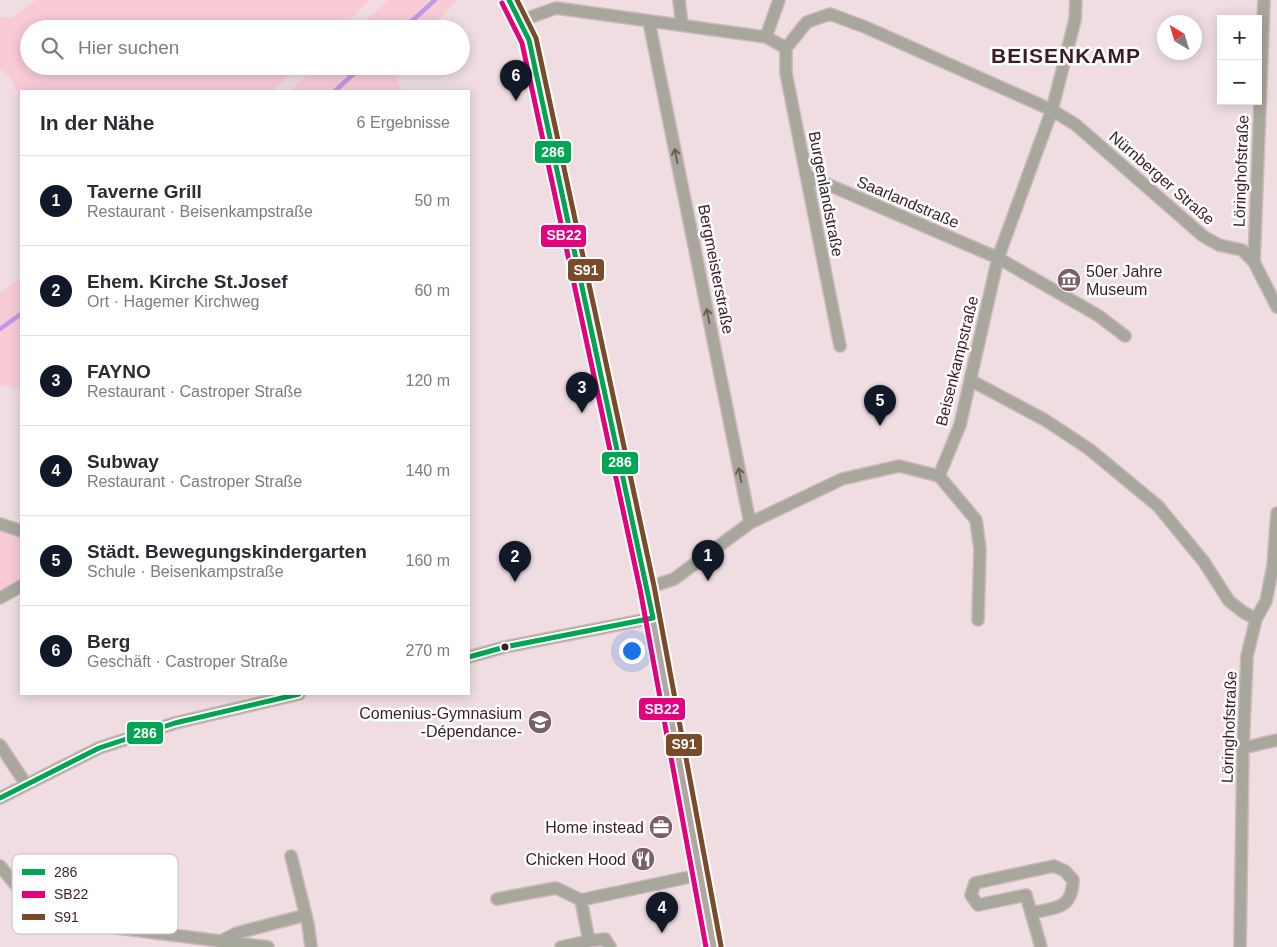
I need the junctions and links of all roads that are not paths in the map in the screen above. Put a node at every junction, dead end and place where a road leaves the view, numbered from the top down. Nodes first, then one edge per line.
1 (509, 0) edge
2 (679, 0) edge
3 (779, 0) edge
4 (1076, 0) edge
5 (1264, 0) edge
6 (520, 21) junction
7 (649, 22) junction
8 (682, 25) junction
9 (766, 37) junction
10 (786, 48) junction
11 (1052, 110) junction
12 (806, 176) junction
13 (998, 258) junction
14 (1254, 262) junction
15 (1277, 307) edge
16 (1124, 336) dead end
17 (840, 346) dead end
18 (970, 380) junction
19 (939, 476) junction
20 (1277, 513) edge
21 (750, 523) junction
22 (0, 524) edge
23 (20, 530) edge
24 (20, 587) edge
25 (647, 588) junction
26 (0, 598) edge
27 (653, 618) junction
28 (1256, 618) junction
29 (978, 620) dead end
30 (470, 657) edge
31 (240, 695) edge
32 (294, 695) edge
33 (242, 706) junction
34 (1277, 740) edge
35 (0, 745) edge
36 (1243, 748) junction
37 (26, 784) junction
38 (0, 798) edge
39 (291, 856) dead end
40 (0, 866) edge
41 (699, 875) junction
42 (12, 881) edge
43 (496, 899) dead end
44 (580, 900) junction
45 (1031, 913) junction
46 (306, 915) junction
47 (159, 934) edge
48 (588, 941) junction
49 (218, 942) junction
50 (268, 947) edge
51 (311, 947) edge
52 (561, 947) edge
53 (610, 947) edge
54 (714, 947) edge
55 (1041, 947) edge
56 (1240, 947) edge

1 - 6 main road
2 - 8 street
3 - 9 street
4 - 11 street, Beisenkampstraße
5 - 14 street, Löringhofstraße
6 - 7 street
6 - 25 main road
7 - 8 street
21 -> 7 street, Bergmeisterstraße
8 - 9 street
9 - 10 street
10 - 11 street, Nürnberger Straße
10 - 12 street, Burgenlandstraße
11 - 13 street, Beisenkampstraße
11 - 14 street, Nürnberger Straße
12 - 13 street, Saarlandstraße
12 - 17 street, Burgenlandstraße
13 - 16 street, Saarlandstraße
13 - 18 street, Beisenkampstraße
14 - 15 street, Löringhofstraße
18 - 19 street, Beisenkampstraße
18 - 28 street
19 - 21 street
19 - 29 street
20 - 28 street, Löringhofstraße
21 - 25 street
22 - 23 street
24 - 26 street
25 - 27 main road
27 - 30 street
27 - 41 main road
28 - 36 street, Löringhofstraße
31 - 33 street
32 - 33 street
33 - 37 street
34 - 36 street
35 - 37 street
36 - 56 street, Löringhofstraße
37 - 38 street
39 - 46 street
40 - 42 street
41 - 44 street
41 - 54 main road
43 - 44 street
44 - 48 street
45 - 45 street
45 - 55 street
46 - 49 street
46 - 51 street
47 - 49 street
48 - 52 street
48 - 53 street
49 - 50 street

